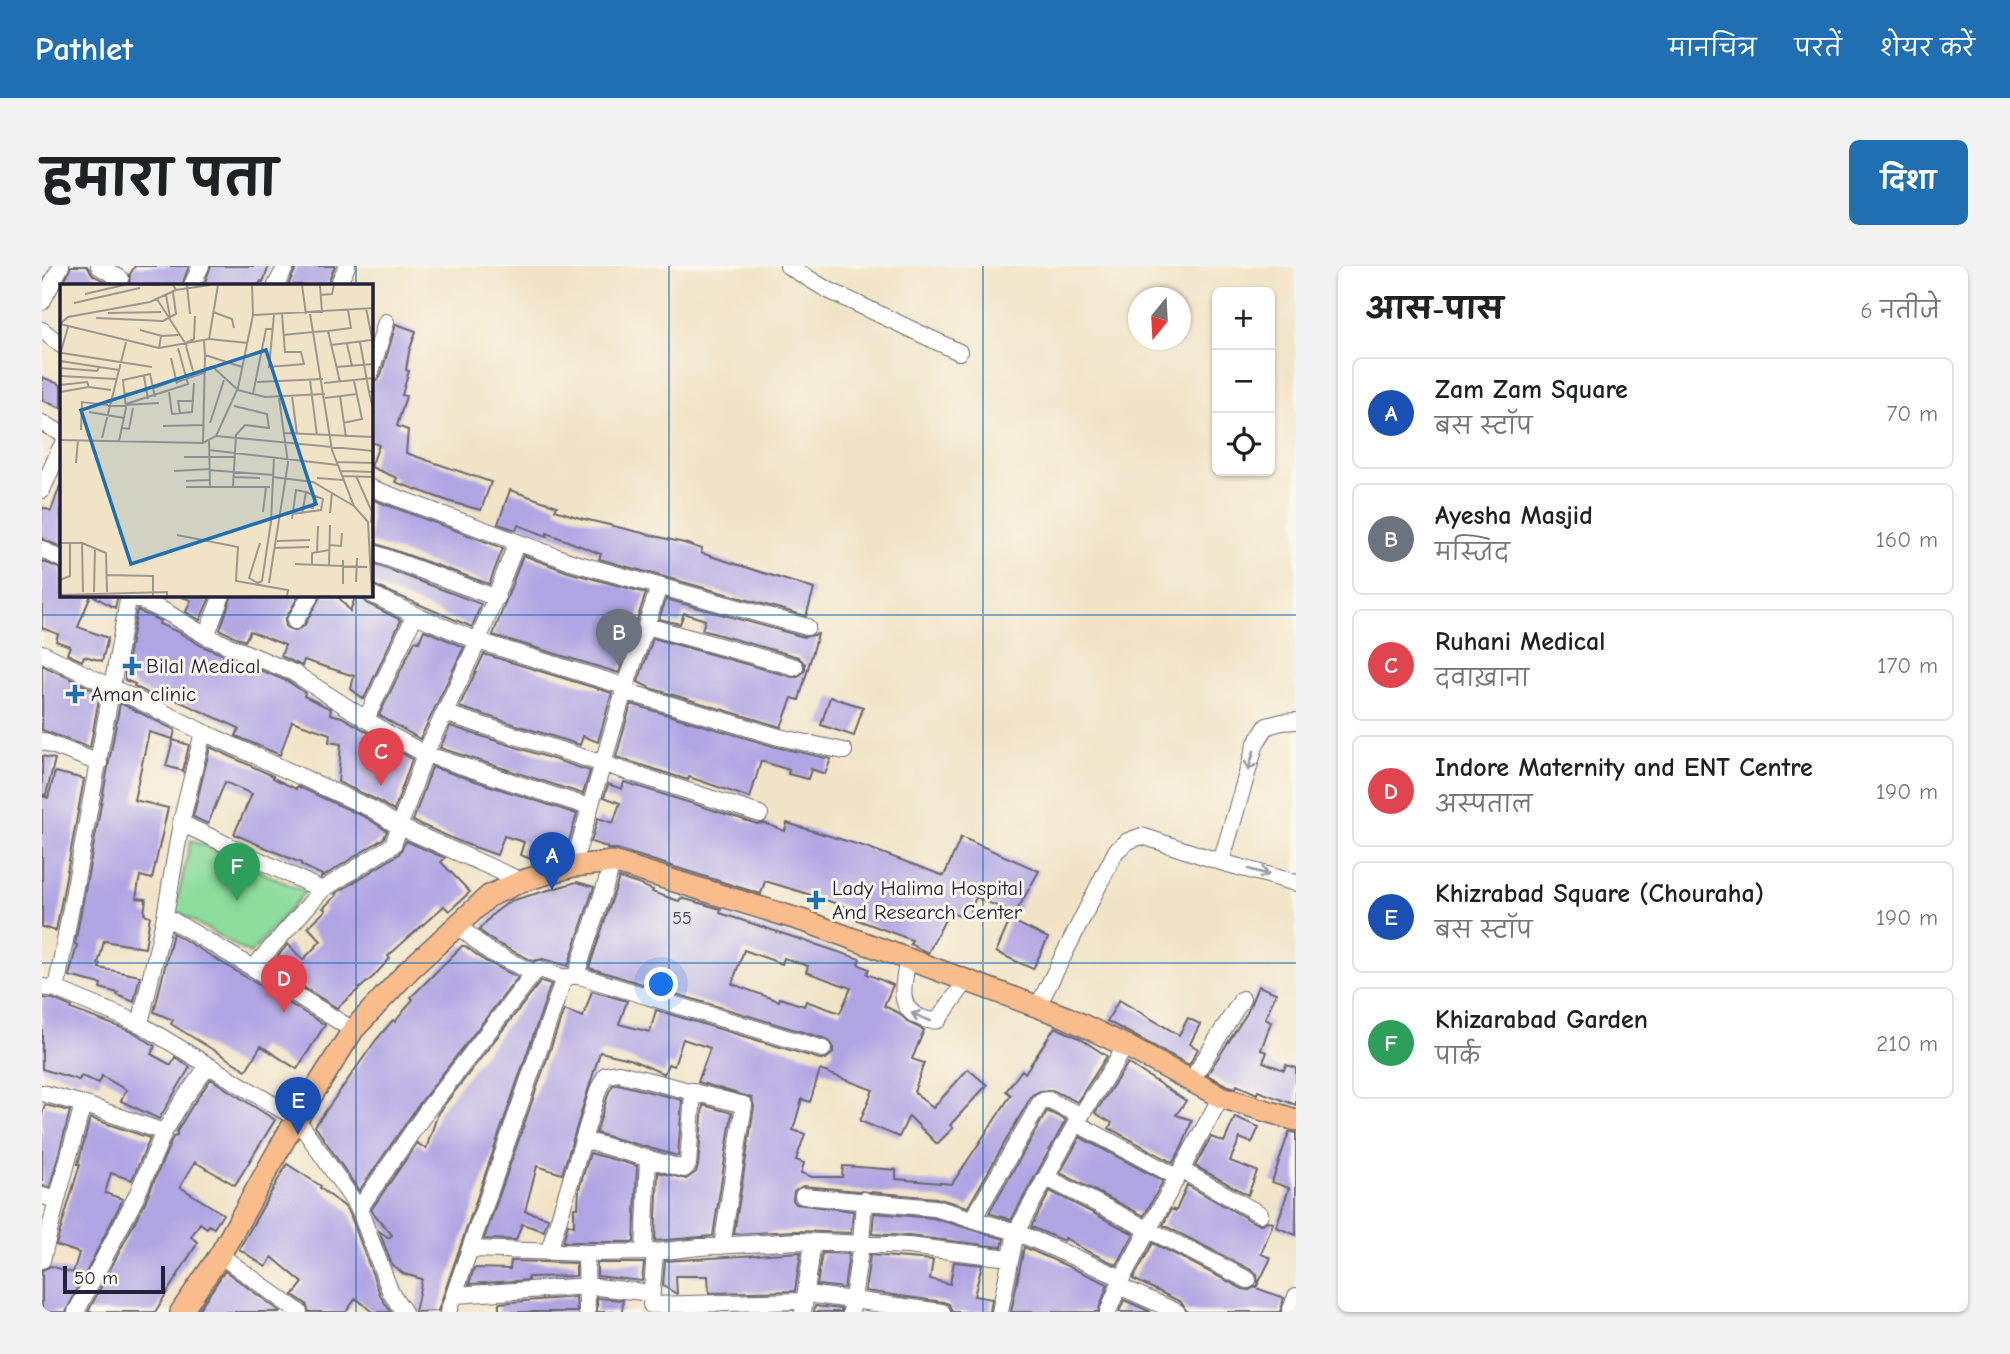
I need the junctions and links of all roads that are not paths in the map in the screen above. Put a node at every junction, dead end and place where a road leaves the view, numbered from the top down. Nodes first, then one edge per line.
1 (61, 266) edge
2 (99, 266) edge
3 (201, 266) edge
4 (286, 266) edge
5 (347, 266) edge
6 (788, 266) edge
7 (123, 277) edge
8 (192, 284) edge
9 (277, 284) edge
10 (338, 284) edge
11 (42, 302) edge
12 (386, 322) dead end
13 (42, 330) edge
14 (60, 344) edge
15 (959, 352) dead end
16 (373, 365) edge
17 (42, 423) edge
18 (60, 432) edge
19 (60, 449) edge
20 (373, 489) edge
21 (42, 491) edge
22 (517, 542) junction
23 (42, 548) edge
24 (373, 553) edge
25 (60, 558) edge
26 (659, 587) junction
27 (373, 595) edge
28 (129, 597) edge
29 (133, 597) edge
30 (221, 597) edge
31 (310, 597) edge
32 (497, 598) junction
33 (415, 615) junction
34 (295, 621) dead end
35 (647, 626) junction
36 (807, 627) dead end
37 (206, 636) junction
38 (478, 641) junction
39 (42, 653) edge
40 (795, 667) dead end
41 (112, 687) junction
42 (626, 689) junction
43 (444, 713) junction
44 (366, 719) junction
45 (1296, 721) edge
46 (203, 732) junction
47 (42, 741) edge
48 (845, 751) dead end
49 (425, 754) junction
50 (99, 763) junction
51 (602, 765) junction
52 (589, 807) junction
53 (760, 814) dead end
54 (181, 823) junction
55 (398, 826) junction
56 (613, 862) junction
57 (1221, 862) junction
58 (573, 866) junction
59 (522, 881) junction
60 (1296, 883) edge
61 (322, 890) junction
62 (165, 916) junction
63 (457, 925) junction
64 (908, 959) junction
65 (253, 968) junction
66 (534, 973) junction
67 (570, 977) junction
68 (967, 980) junction
69 (49, 988) edge
70 (1242, 999) dead end
71 (1038, 1006) junction
72 (140, 1024) junction
73 (353, 1030) junction
74 (1126, 1046) junction
75 (823, 1049) dead end
76 (208, 1066) junction
77 (1191, 1080) junction
78 (693, 1091) junction
79 (42, 1093) edge
80 (1221, 1097) junction
81 (83, 1104) junction
82 (297, 1119) junction
83 (1079, 1119) junction
84 (1296, 1120) edge
85 (164, 1132) junction
86 (584, 1140) junction
87 (648, 1159) junction
88 (1179, 1173) junction
89 (1046, 1178) junction
90 (803, 1196) dead end
91 (50, 1198) edge
92 (864, 1200) junction
93 (359, 1209) junction
94 (1260, 1214) dead end
95 (973, 1219) junction
96 (1149, 1230) junction
97 (1016, 1232) junction
98 (813, 1242) junction
99 (861, 1244) junction
100 (722, 1246) junction
101 (472, 1249) junction
102 (549, 1251) junction
103 (650, 1252) junction
104 (586, 1253) junction
105 (220, 1255) junction
106 (1010, 1258) junction
107 (42, 1260) edge
108 (1248, 1280) dead end
109 (1121, 1282) junction
110 (588, 1286) junction
111 (455, 1295) junction
112 (1296, 1296) edge
113 (805, 1302) edge
114 (651, 1303) edge
115 (852, 1306) edge
116 (899, 1309) edge
117 (76, 1312) edge
118 (181, 1312) edge
119 (299, 1312) edge
120 (404, 1312) edge
121 (448, 1312) edge
122 (587, 1312) edge
123 (942, 1312) edge
124 (1000, 1312) edge
125 (1108, 1312) edge
126 (1177, 1312) edge
127 (1290, 1312) edge

1 - 11 street
2 - 7 street
3 - 8 street
4 - 9 street
5 - 10 street
6 - 15 street
12 - 16 street
13 - 14 street
17 - 18 street
19 - 21 street
20 - 22 street
22 - 26 street
22 - 32 street
23 - 25 street
24 - 32 street
26 - 35 street
26 - 36 street
27 - 33 street
28 - 41 street
29 - 37 street
30 - 37 street
31 - 34 street
32 - 38 street
33 - 38 street
33 - 44 street
35 - 40 street
35 - 42 street
37 - 44 street
38 - 42 street
38 - 43 street
39 - 41 street
41 - 46 street
41 - 50 street
42 - 48 street
42 - 51 street
43 - 49 street
43 - 51 street
44 - 49 street
45 -> 57 street
46 - 54 street
46 - 55 street
47 - 50 street
49 - 52 street
49 - 55 street
50 - 69 street
51 - 52 street
51 - 53 street
52 - 58 street
54 - 61 street
54 - 62 street
55 - 59 street
55 - 61 street
56 - 58 main road
56 - 64 main road
56 - 67 street
57 -> 60 street
57 - 71 street
58 - 59 main road
59 - 63 main road
61 - 65 street
62 - 65 street
62 - 72 street
63 - 66 street
63 - 73 main road
64 - 68 main road
68 -> 64 street
65 - 73 street
66 - 67 street
66 - 93 street
67 - 75 street
67 - 101 street
68 - 71 main road
69 - 72 street
70 - 77 street
71 - 74 main road
72 - 76 street
73 - 82 main road
74 - 77 main road
74 - 83 street
76 - 82 street
76 - 85 street
77 - 80 main road
78 - 86 street
78 - 87 street
78 - 100 street
79 - 81 street
80 - 84 main road
80 - 88 street
81 - 85 street
81 - 91 street
82 - 93 street
82 - 105 main road
83 - 88 street
83 - 89 street
83 - 95 street
85 - 117 street
86 - 87 street
86 - 102 street
87 - 103 street
88 - 94 street
88 - 96 street
89 - 96 street
89 - 97 street
90 - 92 street
91 - 107 street
92 - 95 street
92 - 99 street
93 - 120 street
95 - 97 street
96 - 108 street
96 - 109 street
97 - 106 street
97 - 109 street
98 - 99 street
98 - 100 street
98 - 113 street
99 - 106 street
99 - 115 street
100 - 103 street
101 - 102 street
101 - 111 street
102 - 104 street
103 - 104 street
103 - 114 street
104 - 110 street
105 - 118 main road
105 - 119 street
106 - 124 street
109 - 125 street
109 - 126 street
110 - 111 street
110 - 114 street
110 - 122 street
111 - 121 street
112 - 127 street
113 - 114 street
113 - 115 street
115 - 116 street
116 - 123 street

